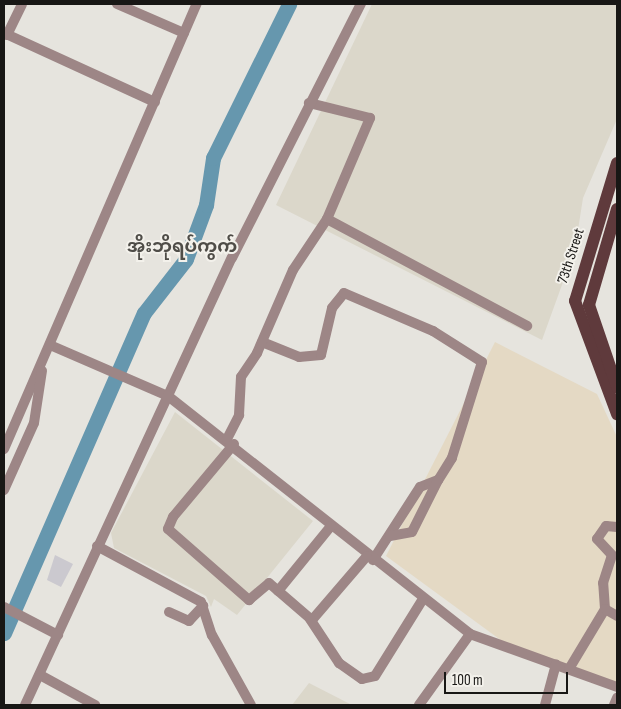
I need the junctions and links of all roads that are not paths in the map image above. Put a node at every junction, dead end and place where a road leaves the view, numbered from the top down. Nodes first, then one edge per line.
1 (22, 4) edge
2 (118, 4) edge
3 (197, 4) edge
4 (361, 4) edge
5 (184, 33) junction
6 (6, 34) edge
7 (154, 102) junction
8 (309, 103) junction
9 (617, 163) edge
10 (617, 209) edge
11 (328, 219) junction
12 (527, 326) dead end
13 (262, 342) junction
14 (50, 345) junction
15 (44, 359) junction
16 (617, 387) edge
17 (168, 396) junction
18 (617, 414) edge
19 (230, 441) junction
20 (4, 449) edge
21 (438, 480) junction
22 (4, 490) edge
23 (331, 526) junction
24 (617, 527) edge
25 (390, 536) junction
26 (97, 546) junction
27 (370, 558) junction
28 (278, 591) junction
29 (423, 599) junction
30 (4, 606) edge
31 (203, 606) junction
32 (605, 609) junction
33 (169, 612) dead end
34 (617, 616) edge
35 (310, 619) junction
36 (470, 634) junction
37 (58, 635) junction
38 (556, 664) junction
39 (569, 669) junction
40 (40, 675) junction
41 (617, 687) edge
42 (617, 698) edge
43 (25, 705) edge
44 (94, 705) edge
45 (251, 705) edge
46 (419, 705) edge
47 (545, 705) edge
48 (614, 705) edge

1 - 6 street
2 - 5 street
3 - 5 street
4 - 8 street
5 - 7 street
6 - 7 street
7 - 14 street
8 - 11 street
8 - 17 street
9 - 18 main road, 73th Street
10 - 16 main road, 73th Street
11 - 12 street
11 - 13 street
13 - 19 street
13 - 21 street
14 - 15 street
14 - 17 street
15 - 20 street
15 - 22 street
17 - 19 street
17 - 26 street
19 - 23 street
19 - 28 street
21 - 25 street
21 - 25 street
23 - 27 street
23 - 28 street
24 - 32 street
25 - 27 street
26 - 31 street
26 - 37 street
27 - 29 street
27 - 35 street
28 - 35 street
29 - 35 street
29 - 36 street
30 - 37 street
31 - 33 street
31 - 45 street
32 - 34 street
32 - 39 street
36 - 38 street
36 - 46 street
37 - 40 street
38 - 39 street
38 - 47 street
39 - 41 street
40 - 43 street
40 - 44 street
42 - 48 street

